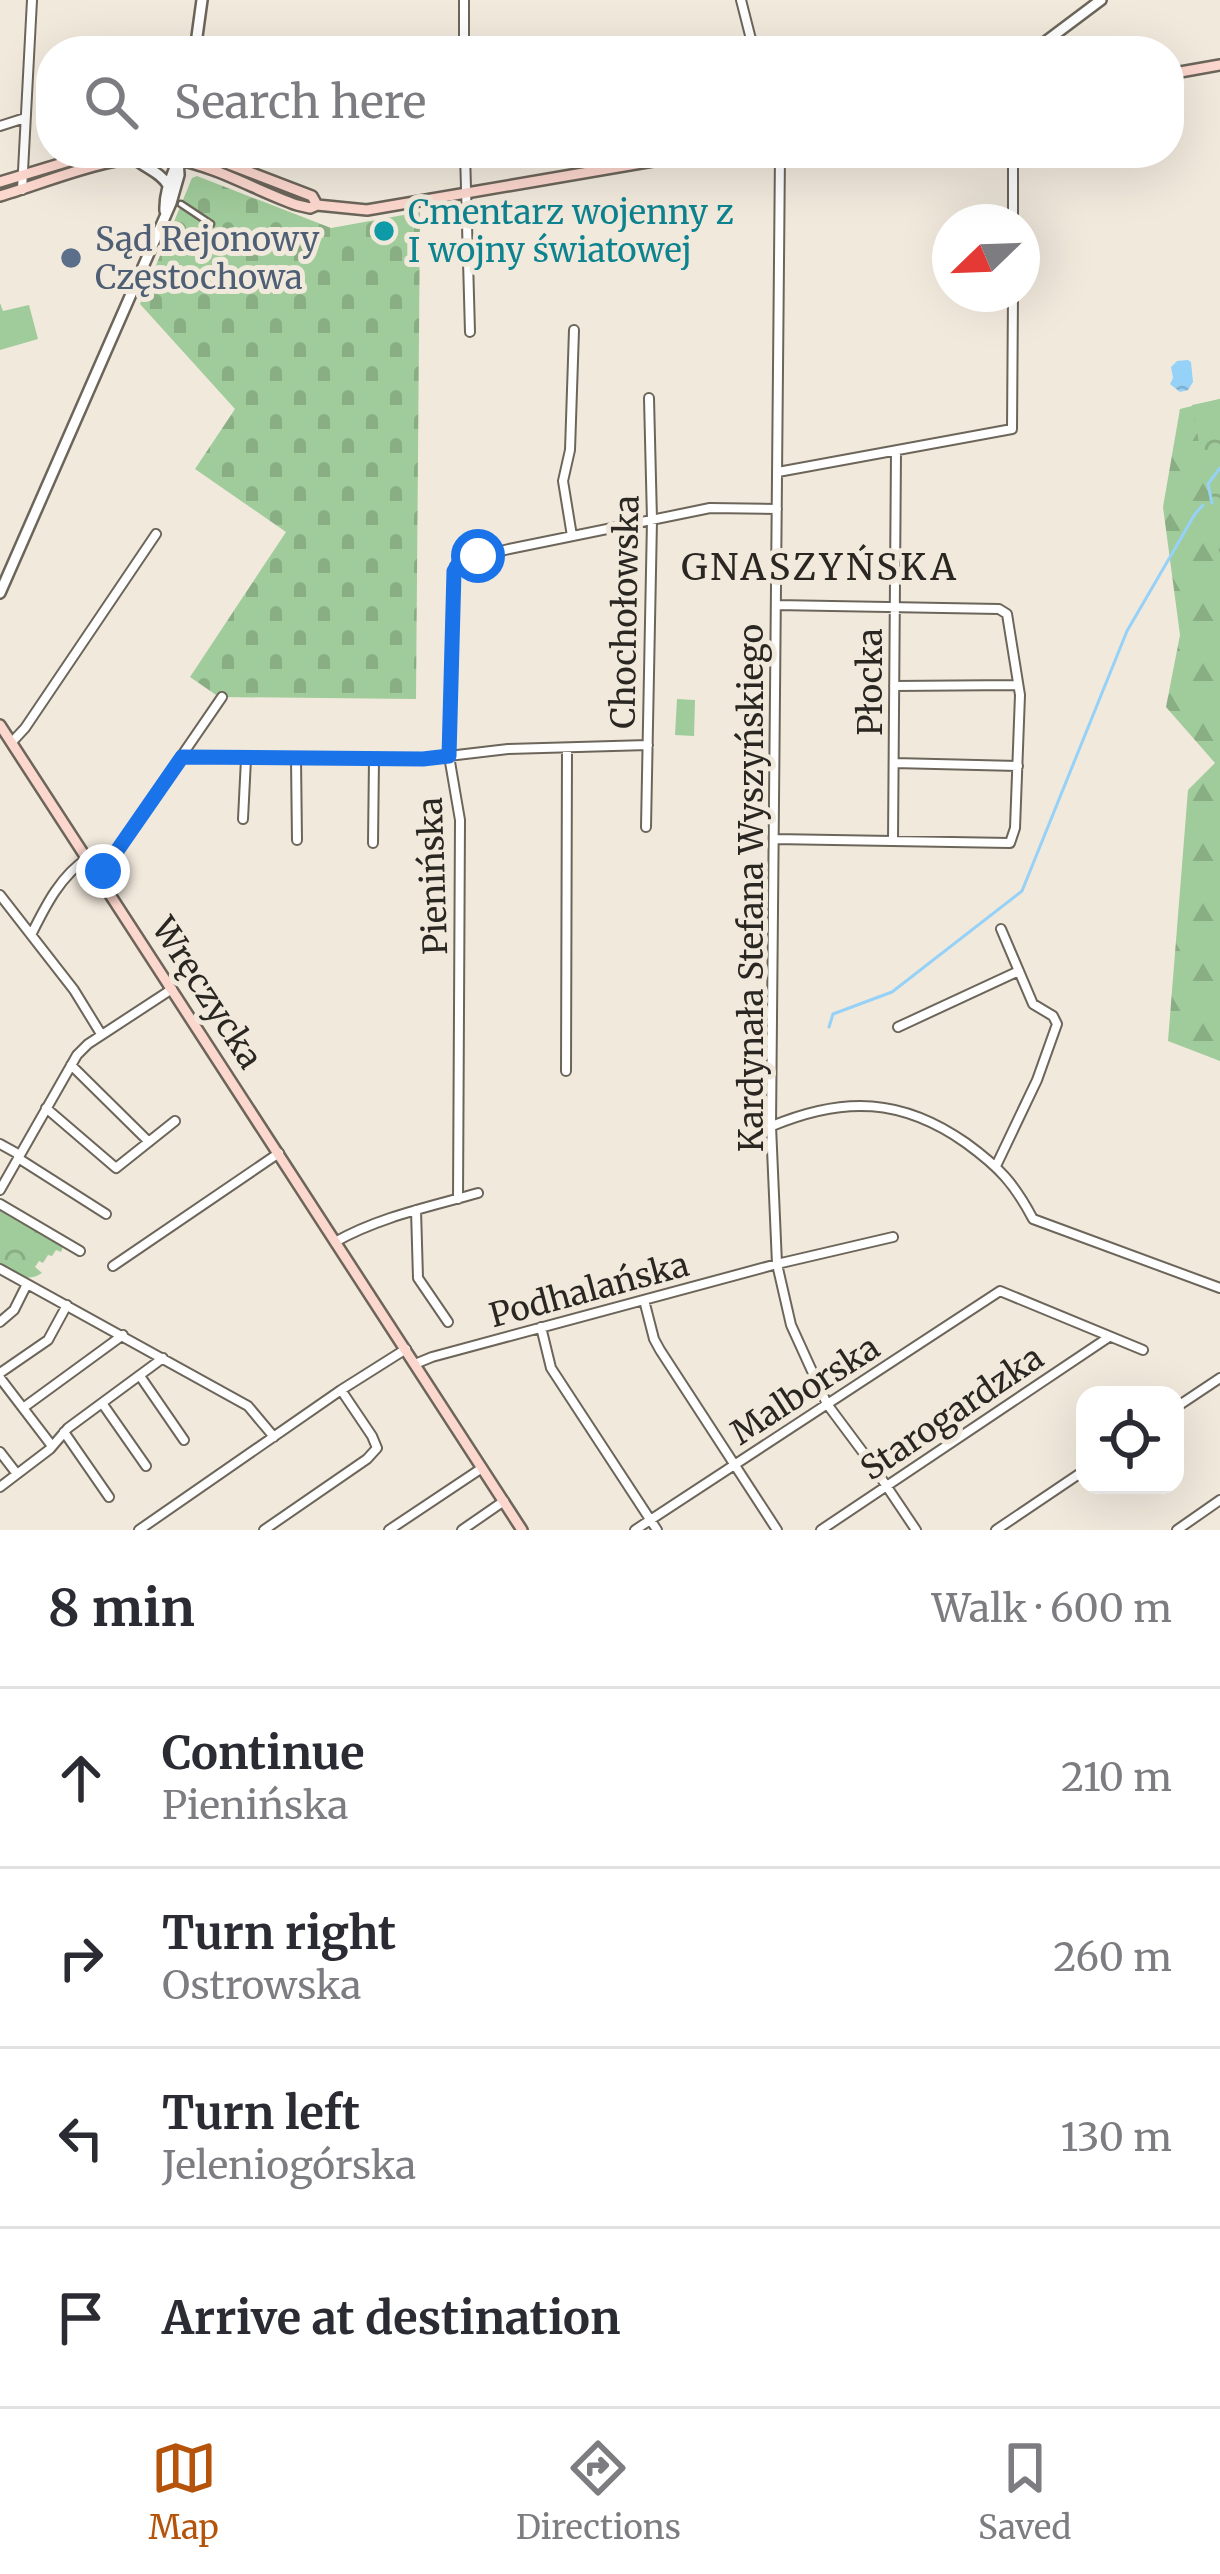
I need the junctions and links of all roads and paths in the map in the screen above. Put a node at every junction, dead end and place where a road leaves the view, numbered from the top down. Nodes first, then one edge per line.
1 (32, 0) edge
2 (202, 0) edge
3 (464, 0) edge
4 (741, 0) edge
5 (1101, 0) edge
6 (197, 36) edge
7 (464, 36) edge
8 (750, 36) edge
9 (1053, 36) edge
10 (1220, 65) edge
11 (1184, 71) edge
12 (26, 118) junction
13 (0, 126) edge
14 (47, 168) edge
15 (99, 168) edge
16 (147, 168) edge
17 (174, 168) edge
18 (179, 168) edge
19 (208, 168) edge
20 (244, 168) edge
21 (465, 168) edge
22 (614, 168) edge
23 (780, 168) edge
24 (1013, 168) edge
25 (23, 175) junction
26 (0, 182) edge
27 (168, 185) junction
28 (22, 190) junction
29 (465, 194) junction
30 (0, 196) edge
31 (181, 204) dead end
32 (1013, 204) edge
33 (317, 205) junction
34 (165, 211) junction
35 (211, 224) dead end
36 (1013, 312) edge
37 (574, 330) dead end
38 (470, 332) dead end
39 (649, 398) dead end
40 (896, 451) junction
41 (778, 472) junction
42 (777, 509) junction
43 (652, 520) junction
44 (156, 534) dead end
45 (572, 536) junction
46 (0, 593) edge
47 (776, 605) junction
48 (895, 607) junction
49 (1016, 685) junction
50 (894, 686) junction
51 (222, 698) dead end
52 (0, 725) edge
53 (12, 742) junction
54 (648, 745) junction
55 (567, 749) junction
56 (449, 756) junction
57 (182, 757) junction
58 (246, 759) junction
59 (296, 759) junction
60 (374, 759) junction
61 (894, 763) junction
62 (1018, 766) junction
63 (243, 819) dead end
64 (646, 826) dead end
65 (774, 839) junction
66 (297, 840) dead end
67 (893, 841) junction
68 (373, 843) dead end
69 (88, 858) junction
70 (98, 874) junction
71 (0, 895) edge
72 (1001, 929) dead end
73 (32, 933) junction
74 (1019, 971) junction
75 (172, 989) junction
76 (898, 1027) dead end
77 (101, 1034) junction
78 (70, 1064) junction
79 (566, 1071) dead end
80 (46, 1108) junction
81 (175, 1120) dead end
82 (771, 1126) junction
83 (149, 1142) junction
84 (0, 1144) edge
85 (279, 1153) junction
86 (19, 1156) junction
87 (997, 1166) junction
88 (0, 1190) edge
89 (478, 1193) dead end
90 (458, 1199) junction
91 (0, 1204) edge
92 (416, 1210) junction
93 (106, 1214) dead end
94 (893, 1238) dead end
95 (335, 1242) junction
96 (80, 1251) dead end
97 (777, 1264) junction
98 (113, 1266) dead end
99 (0, 1269) edge
100 (27, 1284) junction
101 (1220, 1288) edge
102 (644, 1300) junction
103 (67, 1305) junction
104 (0, 1322) edge
105 (448, 1322) dead end
106 (542, 1328) junction
107 (123, 1335) junction
108 (1111, 1336) junction
109 (406, 1349) junction
110 (1143, 1349) dead end
111 (164, 1358) junction
112 (415, 1364) junction
113 (0, 1376) edge
114 (140, 1376) junction
115 (1220, 1378) edge
116 (341, 1390) junction
117 (1184, 1402) edge
118 (103, 1403) junction
119 (827, 1404) junction
120 (23, 1408) junction
121 (64, 1432) junction
122 (274, 1437) junction
123 (184, 1440) dead end
124 (52, 1446) junction
125 (0, 1452) edge
126 (734, 1465) junction
127 (146, 1466) dead end
128 (482, 1468) junction
129 (17, 1474) junction
130 (1076, 1475) edge
131 (886, 1486) junction
132 (0, 1487) edge
133 (110, 1497) dead end
134 (1220, 1500) edge
135 (504, 1501) junction
136 (650, 1520) junction
137 (139, 1530) edge
138 (265, 1530) edge
139 (389, 1530) edge
140 (463, 1530) edge
141 (523, 1530) edge
142 (635, 1530) edge
143 (656, 1530) edge
144 (777, 1530) edge
145 (821, 1530) edge
146 (916, 1530) edge
147 (996, 1530) edge
148 (1177, 1530) edge

1 - 12 street
2 - 6 street
3 - 7 street
4 - 8 street
5 - 9 street
10 - 11 main road
12 - 13 street
12 - 25 street
14 - 25 main road
15 - 28 main road
16 - 27 street
17 - 27 street
18 - 34 street
19 - 33 main road
20 - 33 main road
21 - 29 street
22 - 29 main road
23 - 41 street, Kardynała Stefana Wyszyńskiego
24 - 32 street
25 - 26 main road
25 - 28 street
27 - 34 street
28 - 30 main road
29 - 33 main road
29 - 38 street
31 - 35 street
34 - 46 street
36 - 40 street
37 - 45 street
39 - 43 street, Chochołowska
40 - 41 street
40 - 48 street, Płocka
41 - 42 street, Kardynała Stefana Wyszyńskiego
42 - 43 street
42 - 47 street, Kardynała Stefana Wyszyńskiego
43 - 45 street
43 - 54 street, Chochołowska
44 - 53 street
45 - 56 street, Pienińska
47 - 48 street
47 - 65 street, Kardynała Stefana Wyszyńskiego
48 - 49 street
48 - 50 street, Płocka
49 - 50 street
49 - 62 street
50 - 61 street, Płocka
51 - 57 street
52 - 53 main road, Wręczycka
53 - 69 main road, Wręczycka
54 - 55 street
54 - 64 street, Chochołowska
55 - 56 street
55 - 79 street
56 - 60 street
56 - 90 street, Pienińska
57 - 58 street
57 - 70 street
58 - 59 street
58 - 63 street
59 - 60 street
59 - 66 street
60 - 68 street
61 - 62 street
61 - 67 street, Płocka
62 - 67 street
65 - 67 street
65 - 82 street, Kardynała Stefana Wyszyńskiego
69 - 70 main road, Wręczycka
69 - 73 street
70 - 75 main road, Wręczycka
71 - 73 street
72 - 74 street
73 - 77 street
74 - 76 street
74 - 87 street
75 - 77 street
75 - 85 main road, Wręczycka
77 - 78 street
78 - 80 street
78 - 83 street
80 - 83 street
80 - 86 street
81 - 83 street
82 - 87 street
82 - 97 street, Kardynała Stefana Wyszyńskiego
84 - 86 street
85 - 95 main road, Wręczycka
85 - 98 street
86 - 88 street
86 - 93 street
87 - 101 street
89 - 90 street
90 - 92 street
91 - 96 street
92 - 95 street
92 - 105 street
94 - 97 street, Podhalańska
95 - 109 main road, Wręczycka
97 - 102 street, Podhalańska
97 - 119 street, Kardynała Stefana Wyszyńskiego
99 - 100 street
100 - 103 street
100 - 104 street
102 - 106 street, Podhalańska
102 - 126 street
103 - 107 street
103 - 113 street
106 - 112 street, Podhalańska
106 - 136 street
107 - 111 street
107 - 120 street
108 - 110 street
108 - 119 street, Malborska
108 - 131 street, Starogardzka
109 - 112 main road, Wręczycka
109 - 116 street
111 - 114 street
111 - 122 street
112 - 128 main road, Wręczycka
113 - 120 street
114 - 118 street
114 - 123 street
115 - 117 street
116 - 122 street
116 - 138 street
118 - 121 street
118 - 127 street
119 - 126 street, Malborska
119 - 131 street, Kardynała Stefana Wyszyńskiego
120 - 124 street
121 - 124 street
121 - 133 street
122 - 137 street
124 - 129 street
125 - 129 street
126 - 136 street, Malborska
126 - 144 street
128 - 135 main road, Wręczycka
128 - 139 street
129 - 132 street
130 - 147 street
131 - 145 street, Starogardzka
131 - 146 street, Kardynała Stefana Wyszyńskiego
134 - 148 street
135 - 140 street
135 - 141 main road, Wręczycka
136 - 142 street, Malborska
136 - 143 street

